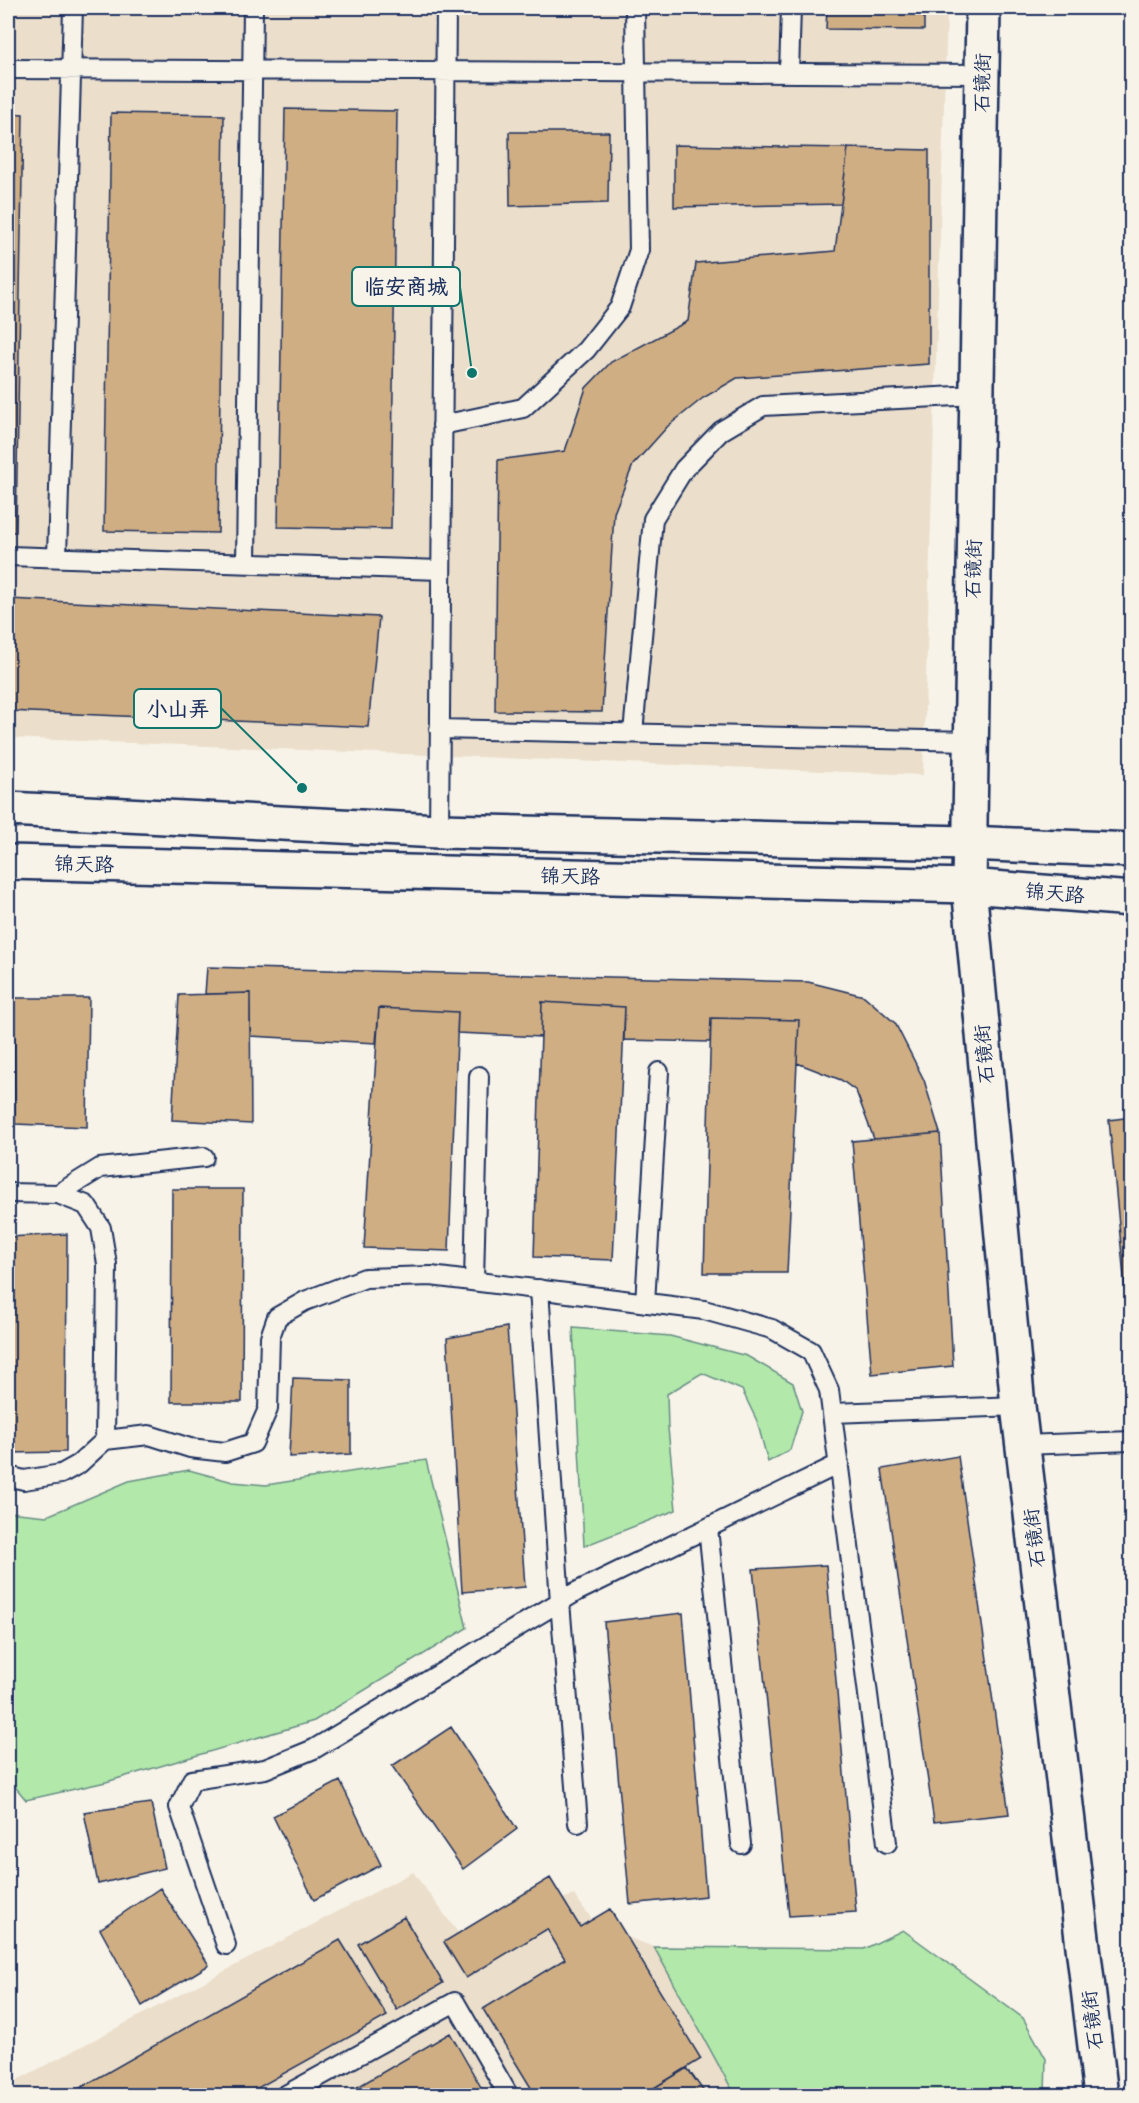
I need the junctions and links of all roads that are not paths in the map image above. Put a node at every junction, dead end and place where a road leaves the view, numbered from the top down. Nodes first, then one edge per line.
1 (73, 8) edge
2 (253, 8) edge
3 (446, 8) edge
4 (635, 8) edge
5 (791, 8) edge
6 (983, 8) edge
7 (8, 69) edge
8 (72, 69) junction
9 (252, 70) junction
10 (446, 71) junction
11 (635, 72) junction
12 (789, 73) junction
13 (982, 74) junction
14 (976, 395) junction
15 (442, 425) junction
16 (8, 556) edge
17 (57, 557) junction
18 (246, 563) junction
19 (441, 570) junction
20 (439, 729) junction
21 (633, 733) junction
22 (970, 741) junction
23 (8, 809) edge
24 (439, 831) junction
25 (968, 843) junction
26 (1131, 850) edge
27 (8, 862) edge
28 (969, 886) junction
29 (1131, 899) edge
30 (659, 1072) dead end
31 (479, 1076) dead end
32 (204, 1157) dead end
33 (8, 1193) edge
34 (58, 1194) junction
35 (474, 1281) junction
36 (539, 1289) junction
37 (645, 1303) junction
38 (1018, 1406) junction
39 (833, 1413) junction
40 (105, 1440) junction
41 (1131, 1441) edge
42 (1023, 1445) junction
43 (839, 1464) junction
44 (8, 1476) edge
45 (708, 1528) junction
46 (560, 1602) junction
47 (578, 1823) dead end
48 (887, 1843) dead end
49 (741, 1844) dead end
50 (226, 1945) dead end
51 (284, 2096) edge
52 (509, 2096) edge
53 (1101, 2096) edge

1 - 8 lane
2 - 9 lane
3 - 10 lane
4 - 11 lane
5 - 12 lane
6 - 13 main road, 石镜街
7 - 8 lane
8 - 9 lane
8 - 17 lane
9 - 10 lane
9 - 18 lane
10 - 11 lane
10 - 15 lane
11 - 12 lane
11 - 15 lane
12 - 13 lane
13 - 14 main road, 石镜街
14 - 21 lane
14 - 22 main road, 石镜街
15 - 19 lane
16 - 17 lane
17 - 18 lane
18 - 19 lane
19 - 20 lane
20 - 21 lane
20 - 24 lane
21 - 22 lane
22 - 25 main road, 石镜街
23 - 24 main road
24 - 25 main road
25 - 26 main road
25 - 28 main road, 石镜街
27 - 28 main road, 锦天路
28 - 29 main road, 锦天路
28 - 38 main road, 石镜街
30 - 37 lane
31 - 35 lane
32 - 34 lane
33 - 34 lane
34 - 40 lane
35 - 36 lane
35 - 40 lane
36 - 37 lane
36 - 46 lane
37 - 39 lane
38 - 39 lane
38 - 42 main road, 石镜街
39 - 43 lane
40 - 44 lane
41 - 42 lane
42 - 53 main road, 石镜街
43 - 45 lane
43 - 48 lane
45 - 46 lane
45 - 49 lane
46 - 47 lane
46 - 50 lane
51 - 52 lane

